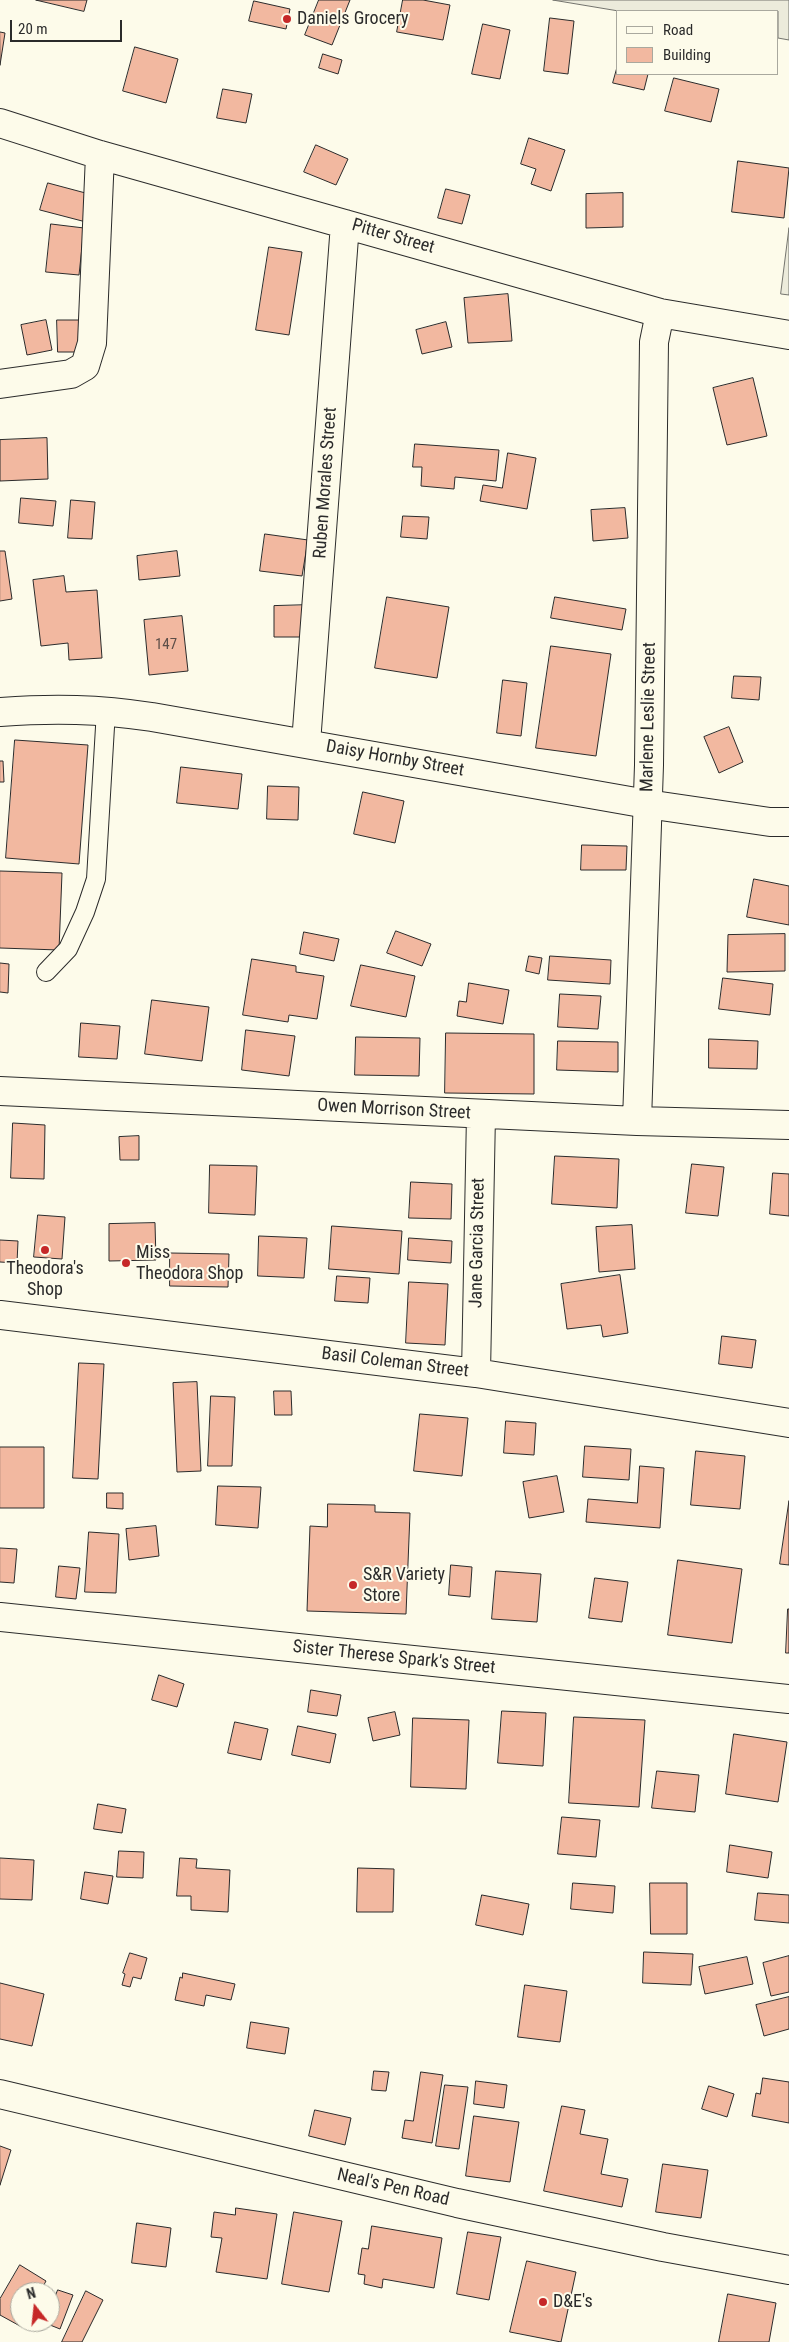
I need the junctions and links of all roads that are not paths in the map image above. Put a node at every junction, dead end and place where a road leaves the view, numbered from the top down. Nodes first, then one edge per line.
1 (0, 123) edge
2 (100, 154) junction
3 (345, 224) junction
4 (660, 313) junction
5 (789, 335) edge
6 (0, 384) edge
7 (106, 710) junction
8 (0, 712) edge
9 (306, 743) junction
10 (647, 804) junction
11 (789, 822) edge
12 (46, 972) dead end
13 (0, 1091) edge
14 (481, 1114) junction
15 (637, 1121) junction
16 (789, 1126) edge
17 (0, 1315) edge
18 (476, 1372) junction
19 (789, 1423) edge
20 (0, 1617) edge
21 (789, 1699) edge
22 (0, 2094) edge
23 (789, 2270) edge

1 - 2 street, Pitter Street
2 - 3 street, Pitter Street
2 - 6 street
3 - 4 street, Pitter Street
3 - 9 street, Ruben Morales Street
4 - 5 street, Pitter Street
4 - 10 street, Marlene Leslie Street
7 - 8 street, Daisy Hornby Street
7 - 9 street, Daisy Hornby Street
7 - 12 lane
9 - 10 street, Daisy Hornby Street
10 - 11 street, Daisy Hornby Street
10 - 15 street, Marlene Leslie Street
13 - 14 street, Owen Morrison Street
14 - 15 street, Owen Morrison Street
14 - 18 street, Jane Garcia Street
15 - 16 street, Owen Morrison Street
17 - 18 street, Basil Coleman Street
18 - 19 street, Basil Coleman Street
20 - 21 street, Sister Therese Spark's Street
22 - 23 street, Neal's Pen Road

